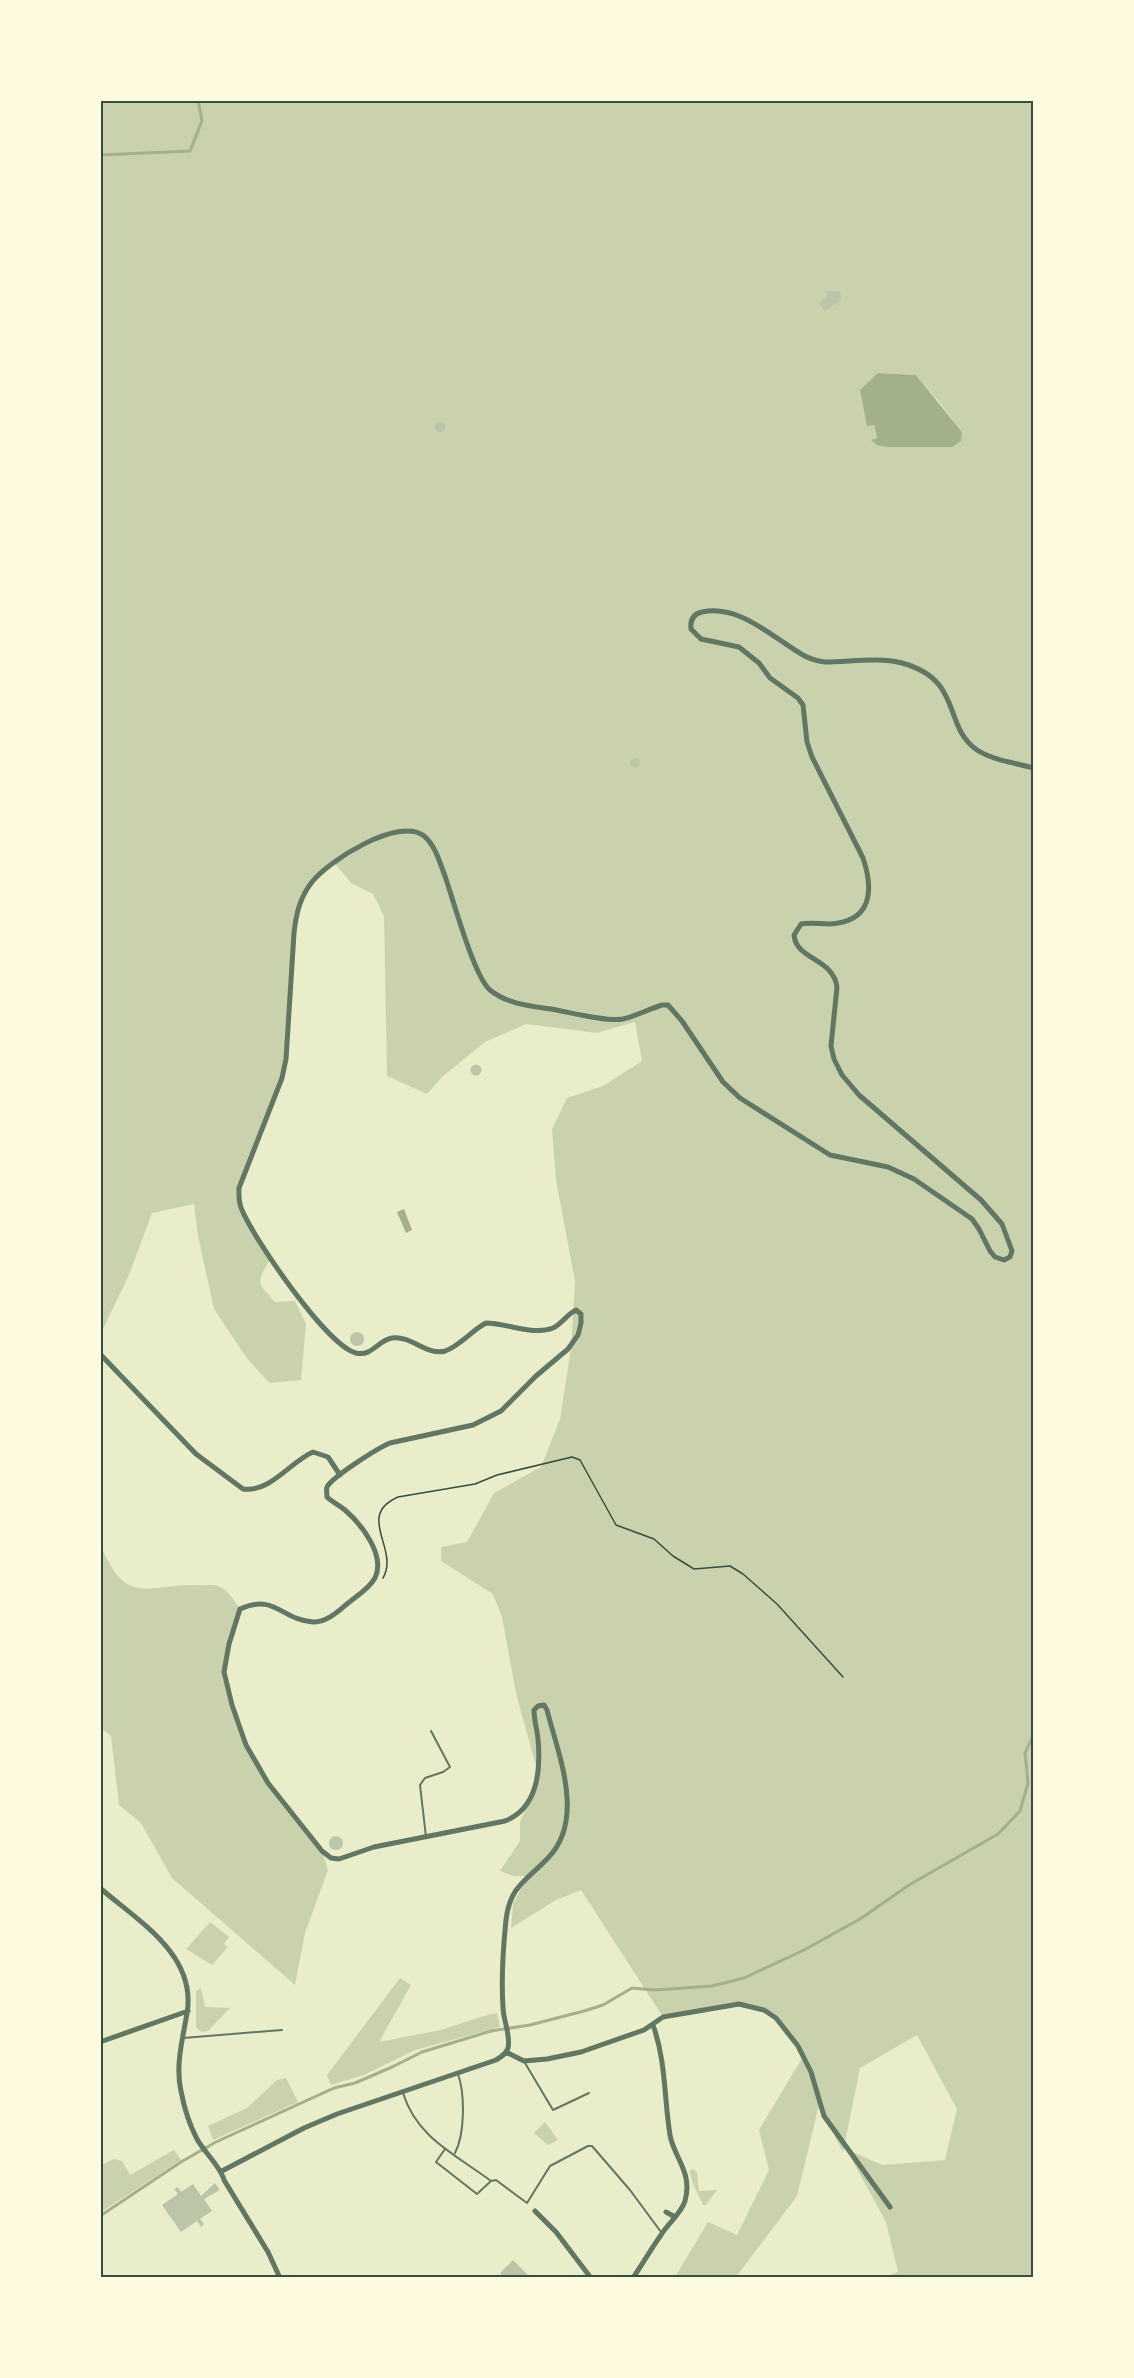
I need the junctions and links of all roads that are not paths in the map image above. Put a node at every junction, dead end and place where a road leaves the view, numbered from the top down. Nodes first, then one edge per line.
1 (1034, 768) edge
2 (100, 1354) edge
3 (340, 1475) junction
4 (431, 1731) dead end
5 (426, 1837) junction
6 (100, 1888) edge
7 (188, 2011) junction
8 (653, 2025) junction
9 (282, 2030) dead end
10 (183, 2038) junction
11 (100, 2042) edge
12 (506, 2052) junction
13 (524, 2061) junction
14 (458, 2074) junction
15 (403, 2093) junction
16 (589, 2093) dead end
17 (445, 2149) junction
18 (454, 2154) junction
19 (222, 2171) junction
20 (491, 2181) junction
21 (890, 2206) dead end
22 (535, 2211) dead end
23 (666, 2212) dead end
24 (675, 2217) junction
25 (662, 2233) junction
26 (280, 2277) edge
27 (591, 2277) edge
28 (633, 2277) edge

1 - 3 street
2 - 3 street
3 - 5 street
4 - 5 lane
5 - 12 street
6 - 7 street
7 - 10 street
7 - 11 street
8 - 13 street
8 - 21 street
8 - 24 street
9 - 10 lane
10 - 19 street
12 - 13 street
12 - 14 street
13 - 16 lane
14 - 15 street
14 - 18 lane
15 - 17 lane
15 - 19 street
17 - 18 lane
17 - 20 lane
18 - 20 lane
19 - 26 street
20 - 25 lane
22 - 27 street
23 - 24 street
24 - 25 street
25 - 28 street

